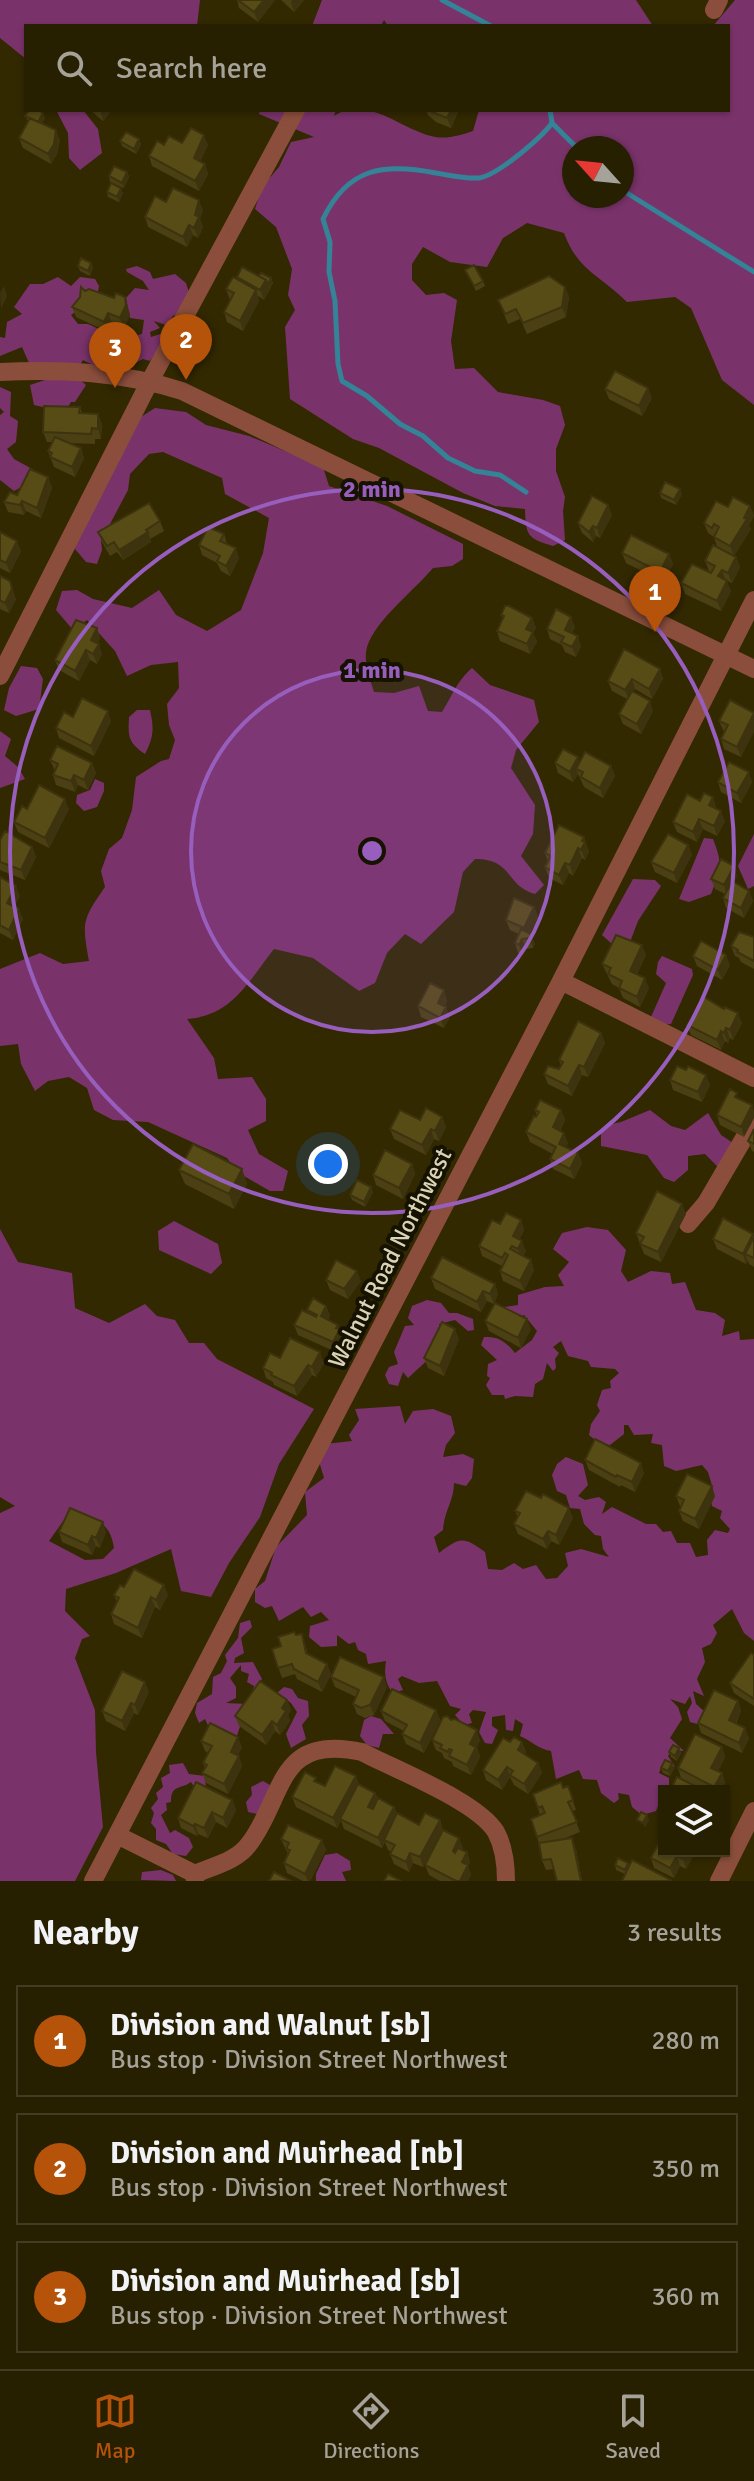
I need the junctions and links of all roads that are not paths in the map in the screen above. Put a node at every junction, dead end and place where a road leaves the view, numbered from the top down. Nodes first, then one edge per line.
1 (295, 112) edge
2 (0, 372) edge
3 (150, 381) junction
4 (754, 600) edge
5 (726, 655) junction
6 (754, 669) edge
7 (0, 676) edge
8 (561, 981) junction
9 (754, 1078) edge
10 (754, 1121) edge
11 (688, 1224) dead end
12 (754, 1811) edge
13 (117, 1835) junction
14 (195, 1878) edge
15 (93, 1881) edge
16 (506, 1881) edge
17 (719, 1881) edge

1 - 3 street
2 - 3 street
3 - 5 street
3 - 7 street
4 - 5 street, Walnut Road Northwest
5 - 6 street
5 - 8 street, Walnut Road Northwest
8 - 9 street
8 - 13 street, Walnut Road Northwest
10 - 11 street
12 - 17 street
13 - 14 street
13 - 15 street, Walnut Road Northwest
14 - 16 street

